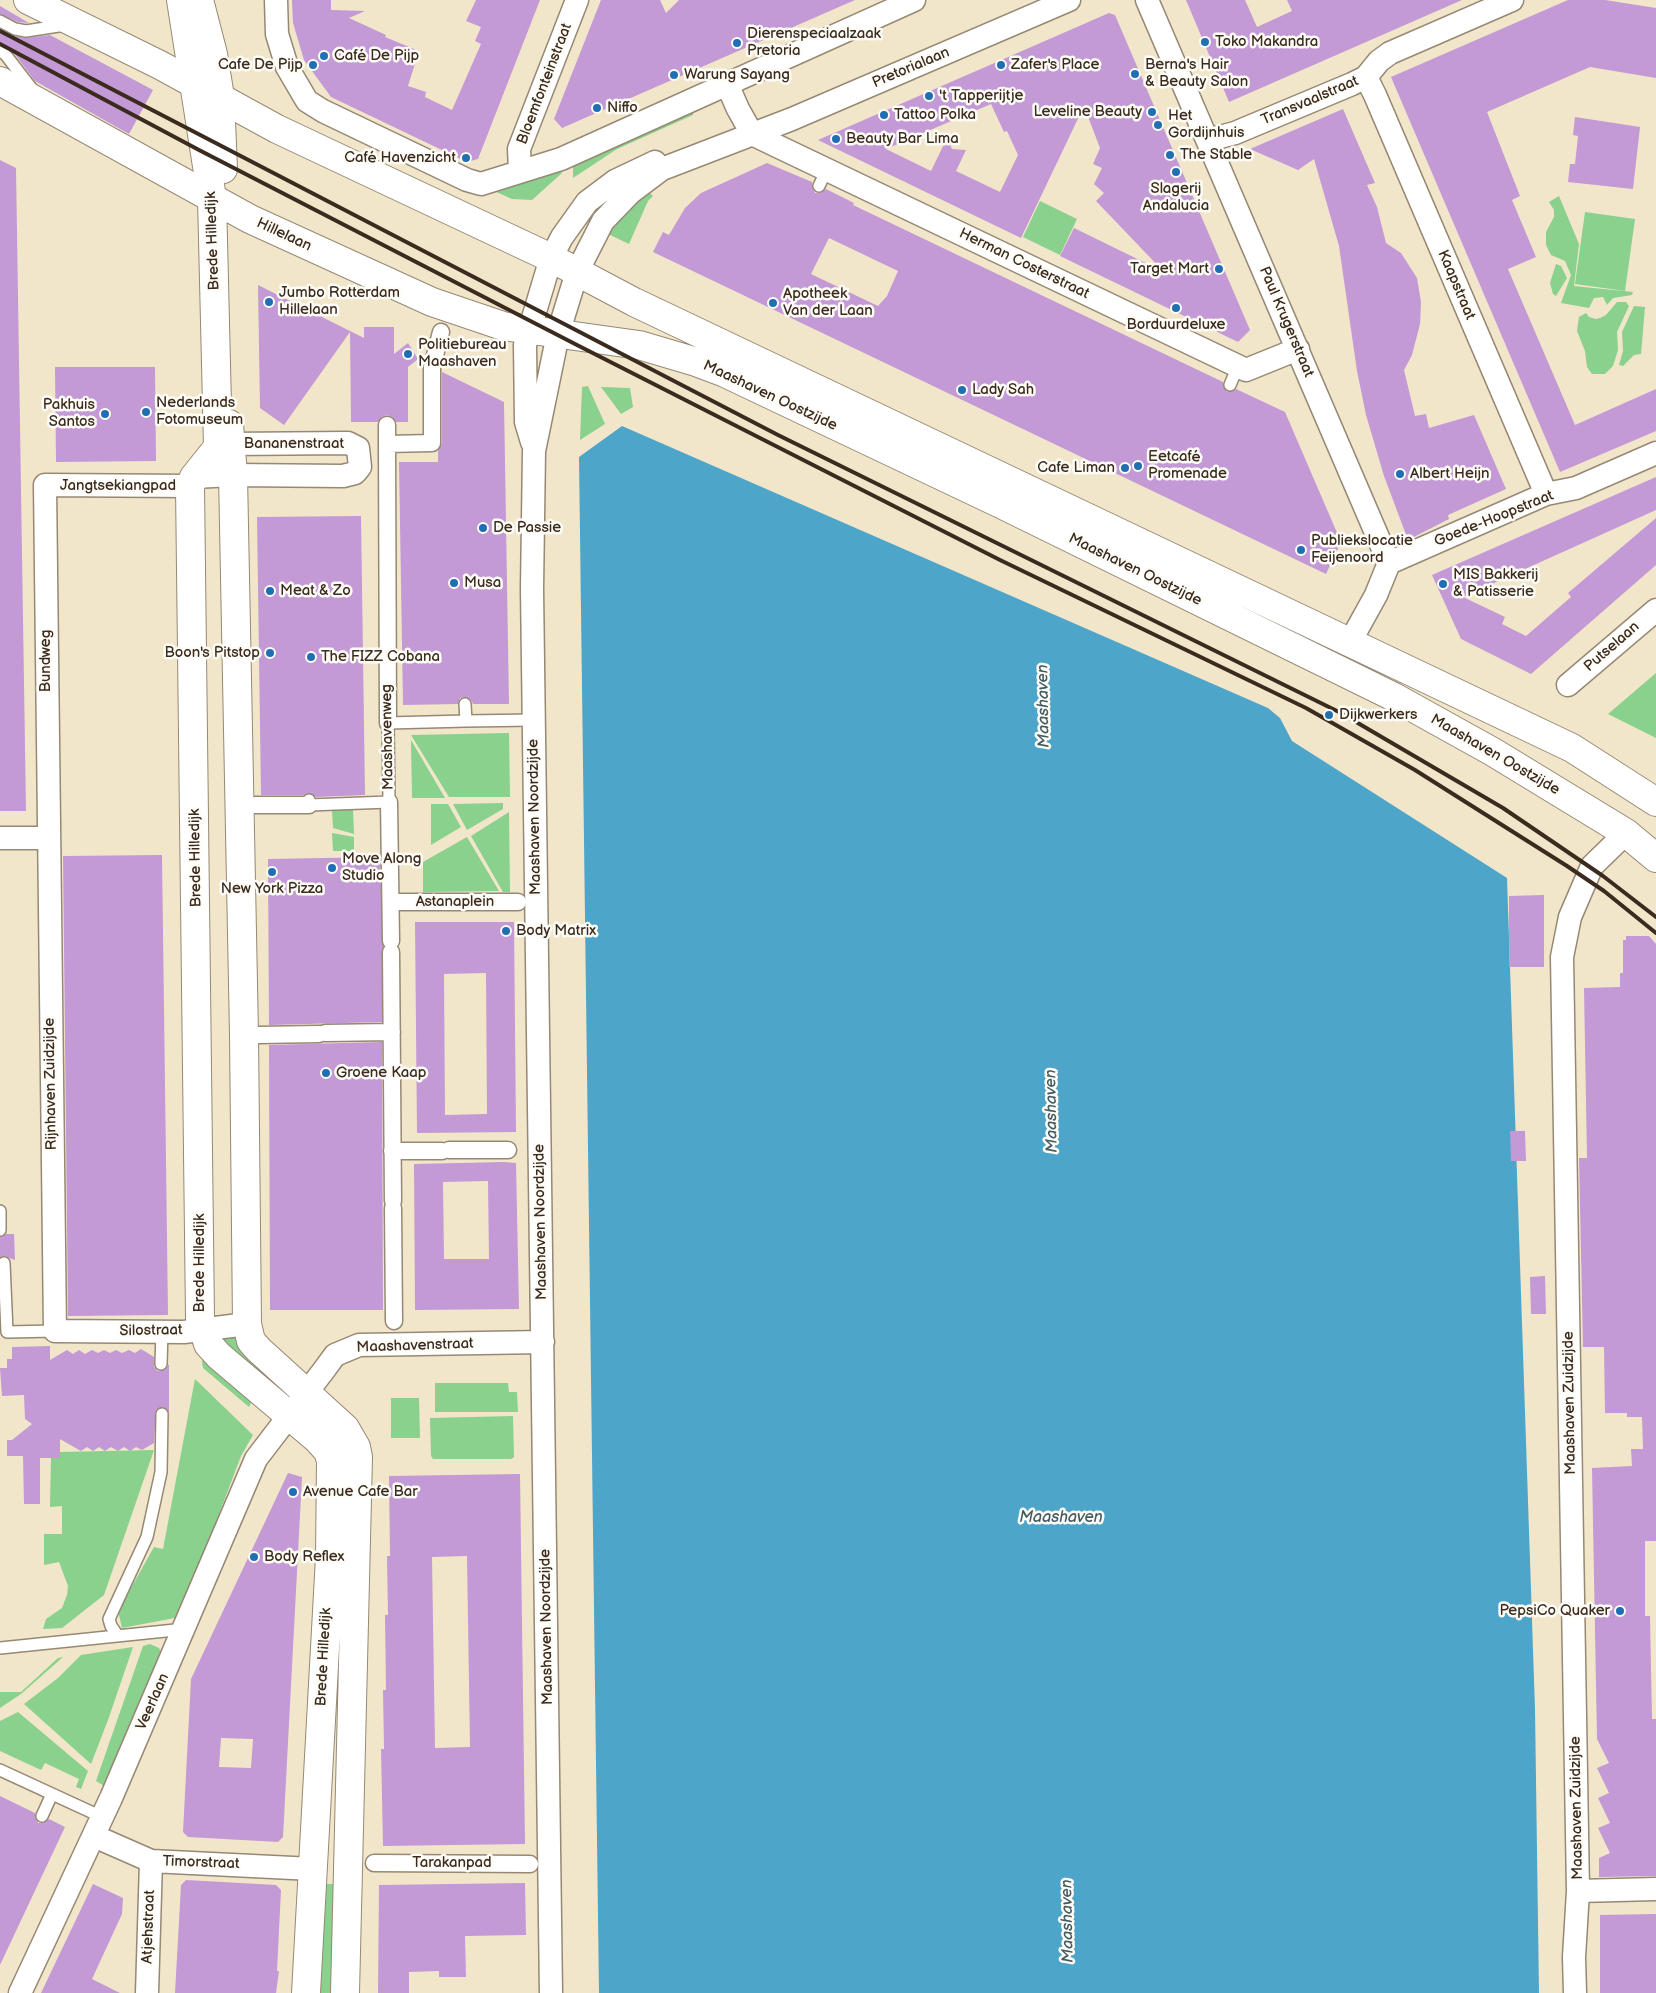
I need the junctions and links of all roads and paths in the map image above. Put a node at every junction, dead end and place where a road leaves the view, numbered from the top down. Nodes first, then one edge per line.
1 (28, 0) edge
2 (180, 0) edge
3 (199, 0) edge
4 (276, 0) edge
5 (577, 0) edge
6 (914, 0) edge
7 (1069, 0) edge
8 (1147, 0) edge
9 (1512, 0) edge
10 (0, 21) edge
11 (74, 24) junction
12 (0, 50) edge
13 (1366, 77) junction
14 (0, 81) edge
15 (194, 83) junction
16 (727, 84) junction
17 (220, 97) junction
18 (44, 104) junction
19 (752, 134) junction
20 (1208, 140) junction
21 (705, 154) junction
22 (520, 170) junction
23 (219, 201) junction
24 (551, 258) junction
25 (570, 279) junction
26 (566, 307) junction
27 (533, 318) junction
28 (441, 332) dead end
29 (558, 334) junction
30 (589, 338) junction
31 (1298, 349) junction
32 (387, 426) dead end
33 (230, 444) junction
34 (387, 444) junction
35 (534, 451) junction
36 (1656, 453) edge
37 (233, 475) junction
38 (192, 481) junction
39 (45, 485) joint
40 (1546, 494) junction
41 (1389, 563) junction
42 (1656, 610) edge
43 (1350, 642) junction
44 (1568, 685) dead end
45 (464, 704) dead end
46 (534, 720) junction
47 (466, 721) junction
48 (388, 722) junction
49 (309, 802) joint
50 (389, 802) junction
51 (1656, 802) edge
52 (255, 805) dead end
53 (0, 838) edge
54 (47, 838) junction
55 (1616, 842) junction
56 (1656, 858) edge
57 (390, 902) junction
58 (518, 902) dead end
59 (392, 1032) junction
60 (258, 1035) dead end
61 (515, 1150) dead end
62 (392, 1151) junction
63 (0, 1211) edge
64 (0, 1230) edge
65 (4, 1263) dead end
66 (394, 1321) dead end
67 (246, 1324) junction
68 (202, 1329) junction
69 (55, 1331) junction
70 (162, 1332) junction
71 (542, 1342) junction
72 (161, 1364) dead end
73 (306, 1393) junction
74 (162, 1414) dead end
75 (289, 1415) junction
76 (185, 1630) junction
77 (118, 1636) junction
78 (0, 1648) edge
79 (0, 1770) edge
80 (52, 1794) junction
81 (42, 1816) dead end
82 (98, 1827) junction
83 (151, 1861) junction
84 (374, 1863) dead end
85 (530, 1864) dead end
86 (313, 1869) junction
87 (1656, 1889) edge
88 (1578, 1891) junction
89 (20, 1993) edge
90 (147, 1993) edge
91 (306, 1993) edge
92 (346, 1993) edge
93 (551, 1993) edge
94 (1575, 1993) edge

1 - 11 street
2 - 15 street, Brede Hilledijk
3 - 17 street, Brede Hilledijk
4 - 22 street
5 - 22 street, Bloemfonteinstraat
6 - 16 street
7 - 19 street, Pretorialaan
8 - 20 street, Paul Krugerstraat
9 - 13 street, Transvaalstraat
10 - 11 lane
11 - 15 street
12 - 18 lane
13 - 20 street, Transvaalstraat
13 - 40 street, Kaapstraat
14 - 18 street, Hillelaan
15 - 17 street
15 - 23 street, Brede Hilledijk
16 - 19 street
16 - 22 street
17 - 23 street, Brede Hilledijk
17 - 24 street
18 - 23 street, Hillelaan
19 - 21 street, Pretorialaan
19 - 31 street, Herman Costerstraat
20 - 31 street, Paul Krugerstraat
21 - 24 street, Pretorialaan
21 - 25 street, Pretorialaan
23 - 27 street, Hillelaan
23 - 33 street, Brede Hilledijk
23 - 38 street, Brede Hilledijk
24 - 25 street, Maashaven Oostzijde
24 - 27 street, Maashaven Noordzijde
25 - 26 street, Maashaven Noordzijde
25 - 27 street
25 - 43 street, Maashaven Oostzijde
26 - 29 street, Maashaven Noordzijde
26 - 30 street
27 - 29 street, Hillelaan
27 - 35 street, Maashaven Noordzijde
28 - 34 street
29 - 30 street, Hillelaan
29 - 35 street, Maashaven Noordzijde
30 - 55 street, Maashaven Oostzijde
31 - 41 street, Paul Krugerstraat
32 - 34 street, Maashavenweg
33 - 37 street, Brede Hilledijk
33 - 37 street, Bananenstraat
34 - 48 street, Maashavenweg
35 - 46 street, Maashaven Noordzijde
36 - 40 street, Goede-Hoopstraat
37 - 38 street
37 - 67 street, Brede Hilledijk
38 - 39 street, Jangtsekiangpad
38 - 68 street, Brede Hilledijk
39 - 54 street, Bundweg
40 - 41 street, Goede-Hoopstraat
41 - 43 street
42 - 44 street, Putselaan
43 - 51 street, Maashaven Oostzijde
45 - 47 lane
46 - 47 lane
46 - 71 street, Maashaven Noordzijde
47 - 48 lane
48 - 50 lane, Maashavenweg
49 - 50 lane
49 - 52 street
50 - 57 street, Maashavenweg
53 - 54 street
54 - 69 street, Rijnhaven Zuidzijde
55 - 56 street, Maashaven Oostzijde
55 - 88 street, Maashaven Zuidzijde
57 - 58 street, Astanaplein
57 - 59 street, Maashavenweg
59 - 60 street
59 - 62 street, Maashavenweg
61 - 62 street
62 - 66 street, Maashavenweg
63 - 64 lane
65 - 69 lane
67 - 68 street, Silostraat
67 - 73 street, Brede Hilledijk
68 - 70 street, Silostraat
68 - 75 street, Brede Hilledijk
69 - 70 street, Silostraat
70 - 72 lane
71 - 73 street, Maashavenstraat
71 - 93 street, Maashaven Noordzijde
73 - 75 street, Maashavenstraat
73 - 92 street, Brede Hilledijk
74 - 77 lane
75 - 76 street, Veerlaan
75 - 86 street, Brede Hilledijk
76 - 77 lane
76 - 82 street, Veerlaan
77 - 78 lane
79 - 80 lane
80 - 81 lane
80 - 82 lane
82 - 83 street, Timorstraat
82 - 89 street, Veerlaan
83 - 86 street, Timorstraat
83 - 90 street, Atjehstraat
84 - 85 street, Tarakanpad
86 - 91 street, Brede Hilledijk
87 - 88 street
88 - 94 street, Maashaven Zuidzijde

